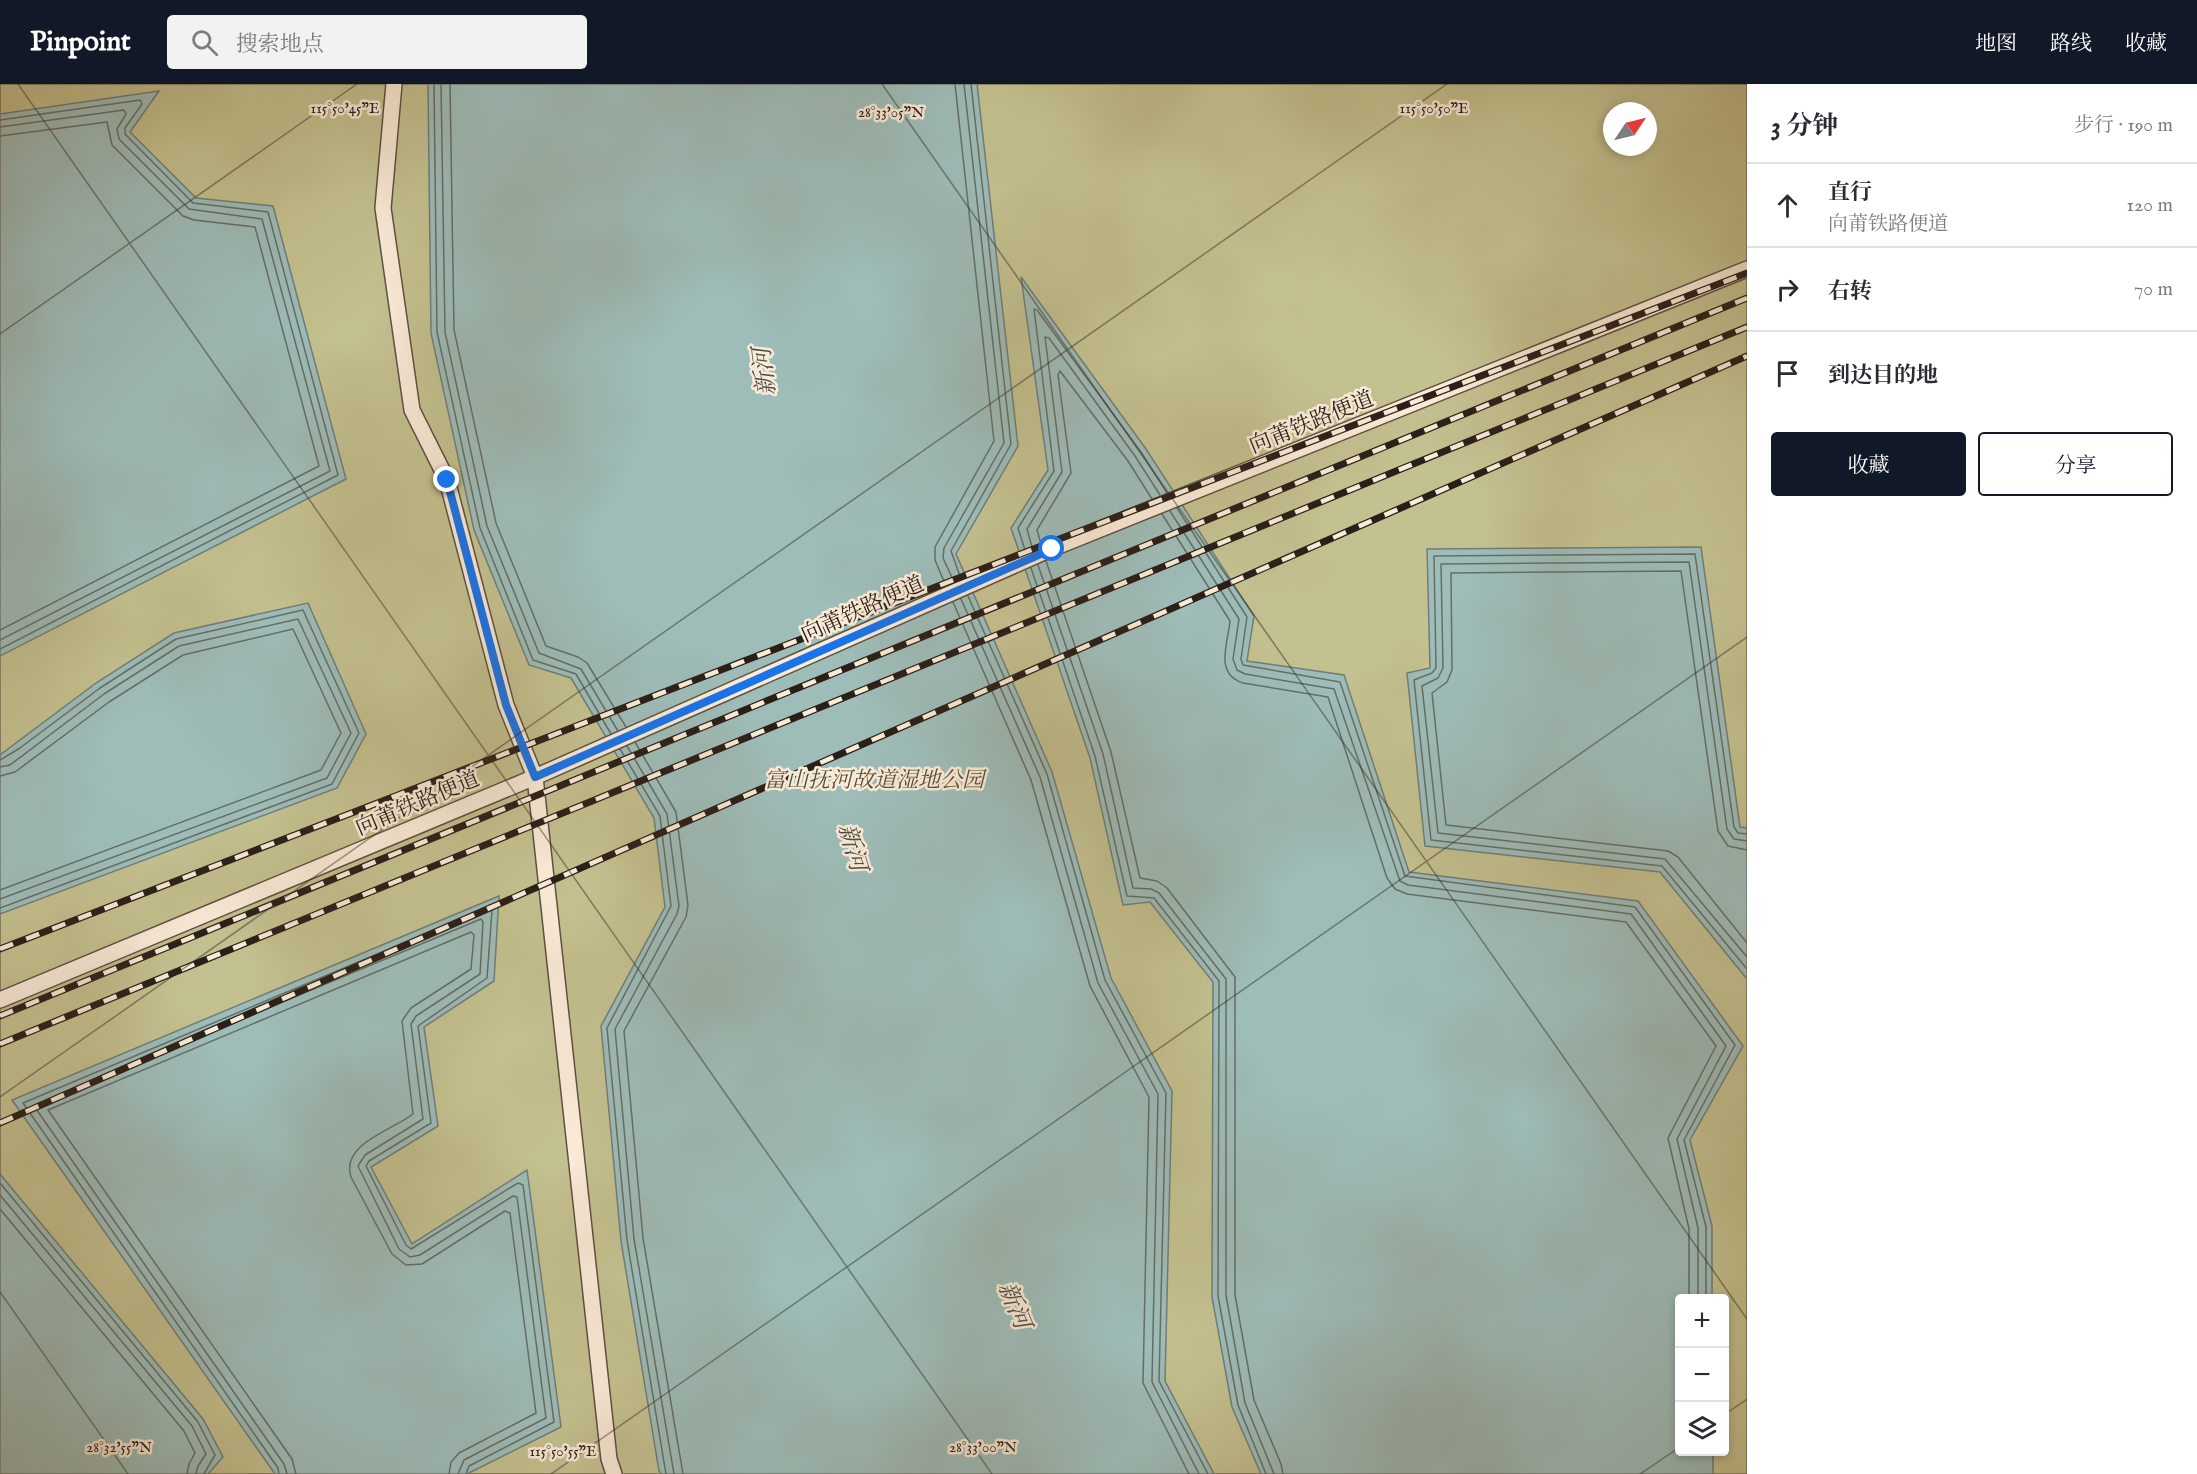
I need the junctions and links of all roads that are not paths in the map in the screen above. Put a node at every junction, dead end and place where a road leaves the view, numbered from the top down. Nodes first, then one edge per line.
1 (394, 84) edge
2 (1747, 269) edge
3 (535, 777) junction
4 (0, 1000) edge
5 (614, 1474) edge

1 - 3 lane
2 - 3 lane, 向莆铁路便道
3 - 4 lane, 向莆铁路便道
3 - 5 lane

